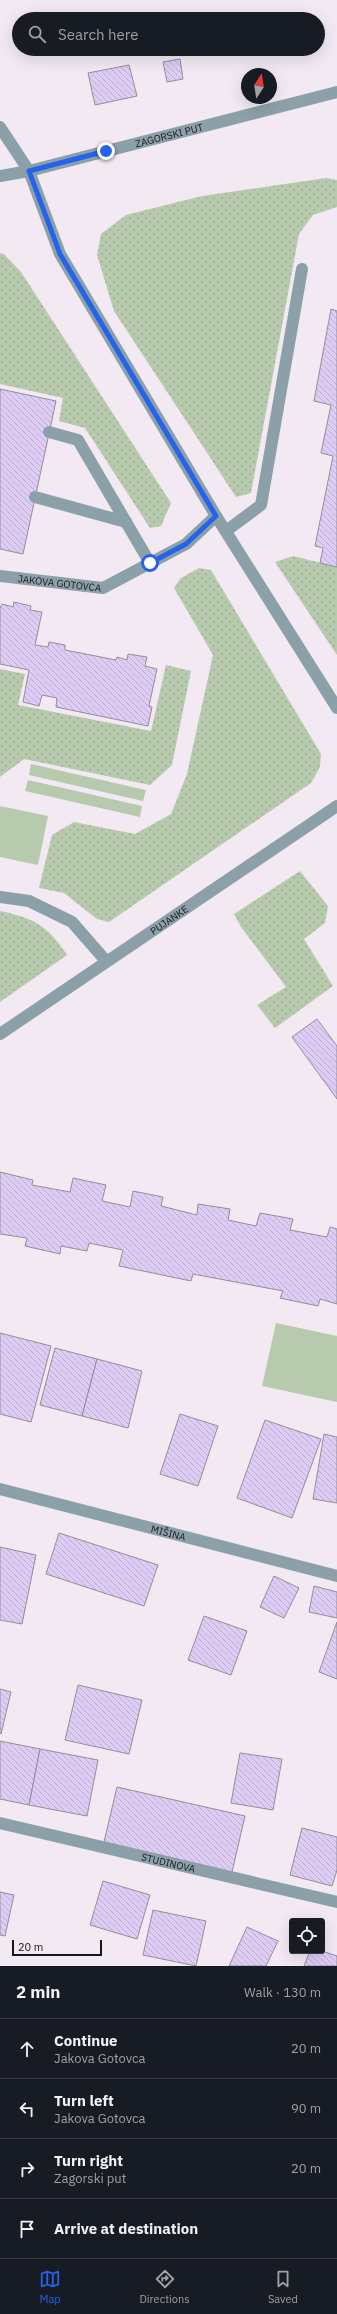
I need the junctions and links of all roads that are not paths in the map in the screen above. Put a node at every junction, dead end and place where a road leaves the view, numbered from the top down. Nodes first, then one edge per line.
1 (337, 92) edge
2 (0, 127) edge
3 (29, 171) junction
4 (0, 176) edge
5 (302, 269) dead end
6 (49, 432) dead end
7 (35, 498) dead end
8 (216, 516) junction
9 (126, 522) junction
10 (226, 531) junction
11 (150, 563) junction
12 (0, 576) edge
13 (337, 708) edge
14 (337, 806) edge
15 (0, 897) edge
16 (106, 961) junction
17 (0, 1034) edge
18 (0, 1489) edge
19 (337, 1576) edge
20 (0, 1823) edge
21 (337, 1902) edge

1 - 3 street, ZAGORSKI PUT
2 - 3 street
3 - 4 street, ZAGORSKI PUT
3 - 8 street
5 - 10 street
6 - 9 street
7 - 9 street
8 - 10 street
8 - 11 street, JAKOVA GOTOVCA
9 - 11 street
10 - 13 street
11 - 12 street, JAKOVA GOTOVCA
14 - 16 street, PUJANKE
15 - 16 street
16 - 17 street, PUJANKE
18 - 19 street, MIŠINA
20 - 21 street, STUDINOVA

